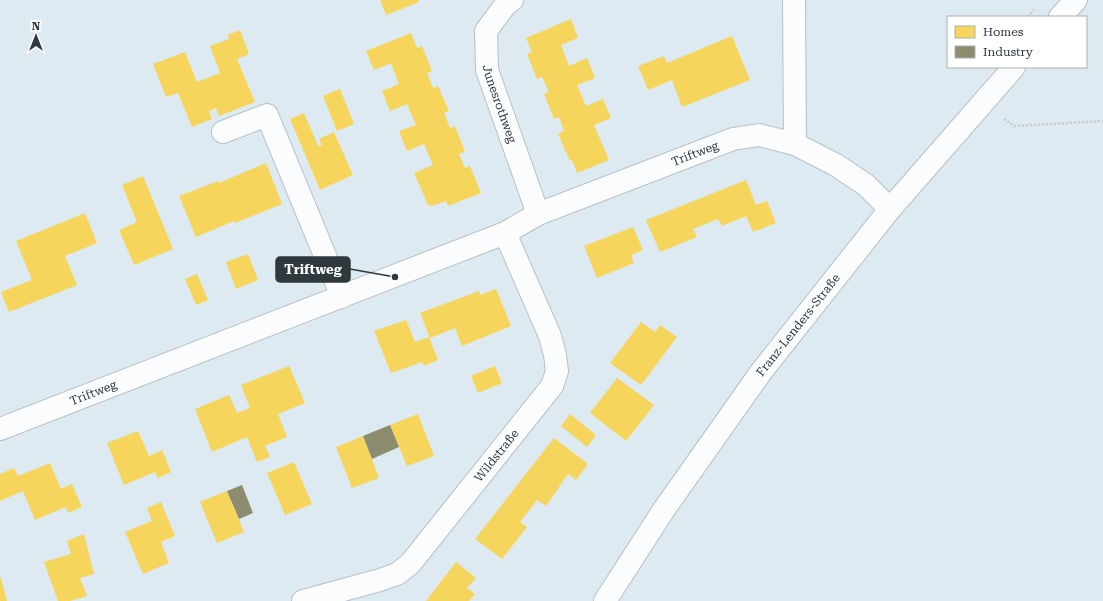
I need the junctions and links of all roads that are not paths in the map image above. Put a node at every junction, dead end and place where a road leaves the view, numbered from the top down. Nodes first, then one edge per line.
1 (512, 0) edge
2 (794, 0) edge
3 (1076, 0) edge
4 (1061, 16) edge
5 (1013, 68) edge
6 (223, 132) dead end
7 (795, 144) junction
8 (890, 209) junction
9 (538, 214) junction
10 (505, 233) junction
11 (342, 297) junction
12 (0, 429) edge
13 (303, 601) edge
14 (605, 601) edge

1 - 9 street, Junesrothweg
2 - 7 street
3 - 4 street
5 - 8 street, Franz-Lenders-Straße
6 - 11 street
7 - 8 street, Triftweg
7 - 9 street, Triftweg
8 - 14 street, Franz-Lenders-Straße
9 - 10 street, Triftweg
10 - 11 street, Triftweg
10 - 13 street, Wildstraße
11 - 12 street, Triftweg

